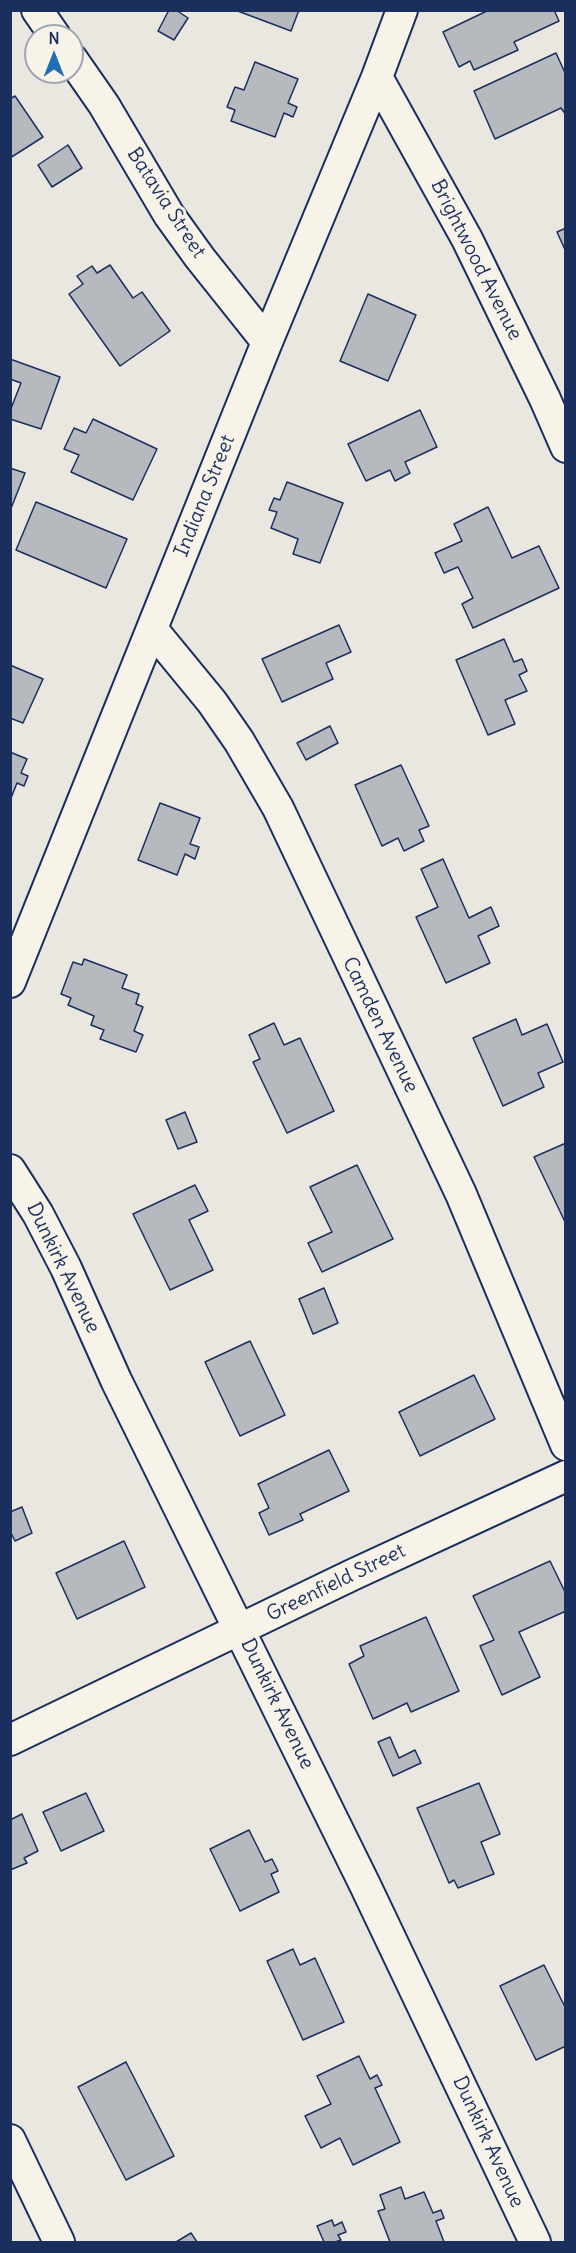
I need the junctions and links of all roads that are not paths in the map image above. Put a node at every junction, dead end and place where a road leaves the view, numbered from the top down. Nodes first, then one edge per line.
1 (37, 10) edge
2 (402, 10) edge
3 (47, 24) edge
4 (84, 76) edge
5 (377, 77) junction
6 (267, 342) junction
7 (566, 447) edge
8 (152, 630) junction
9 (10, 982) edge
10 (10, 1170) edge
11 (566, 1445) edge
12 (566, 1476) edge
13 (240, 1629) junction
14 (10, 1740) edge
15 (10, 2140) edge
16 (59, 2242) edge
17 (535, 2242) edge

1 - 3 street
2 - 5 street, Indiana Street
4 - 6 street, Batavia Street
5 - 6 street, Indiana Street
5 - 7 street, Brightwood Avenue
6 - 8 street, Indiana Street
8 - 9 street, Indiana Street
8 - 11 street, Camden Avenue
10 - 13 street, Dunkirk Avenue
12 - 13 street, Greenfield Street
13 - 14 street, Greenfield Street
13 - 17 street, Dunkirk Avenue
15 - 16 street

